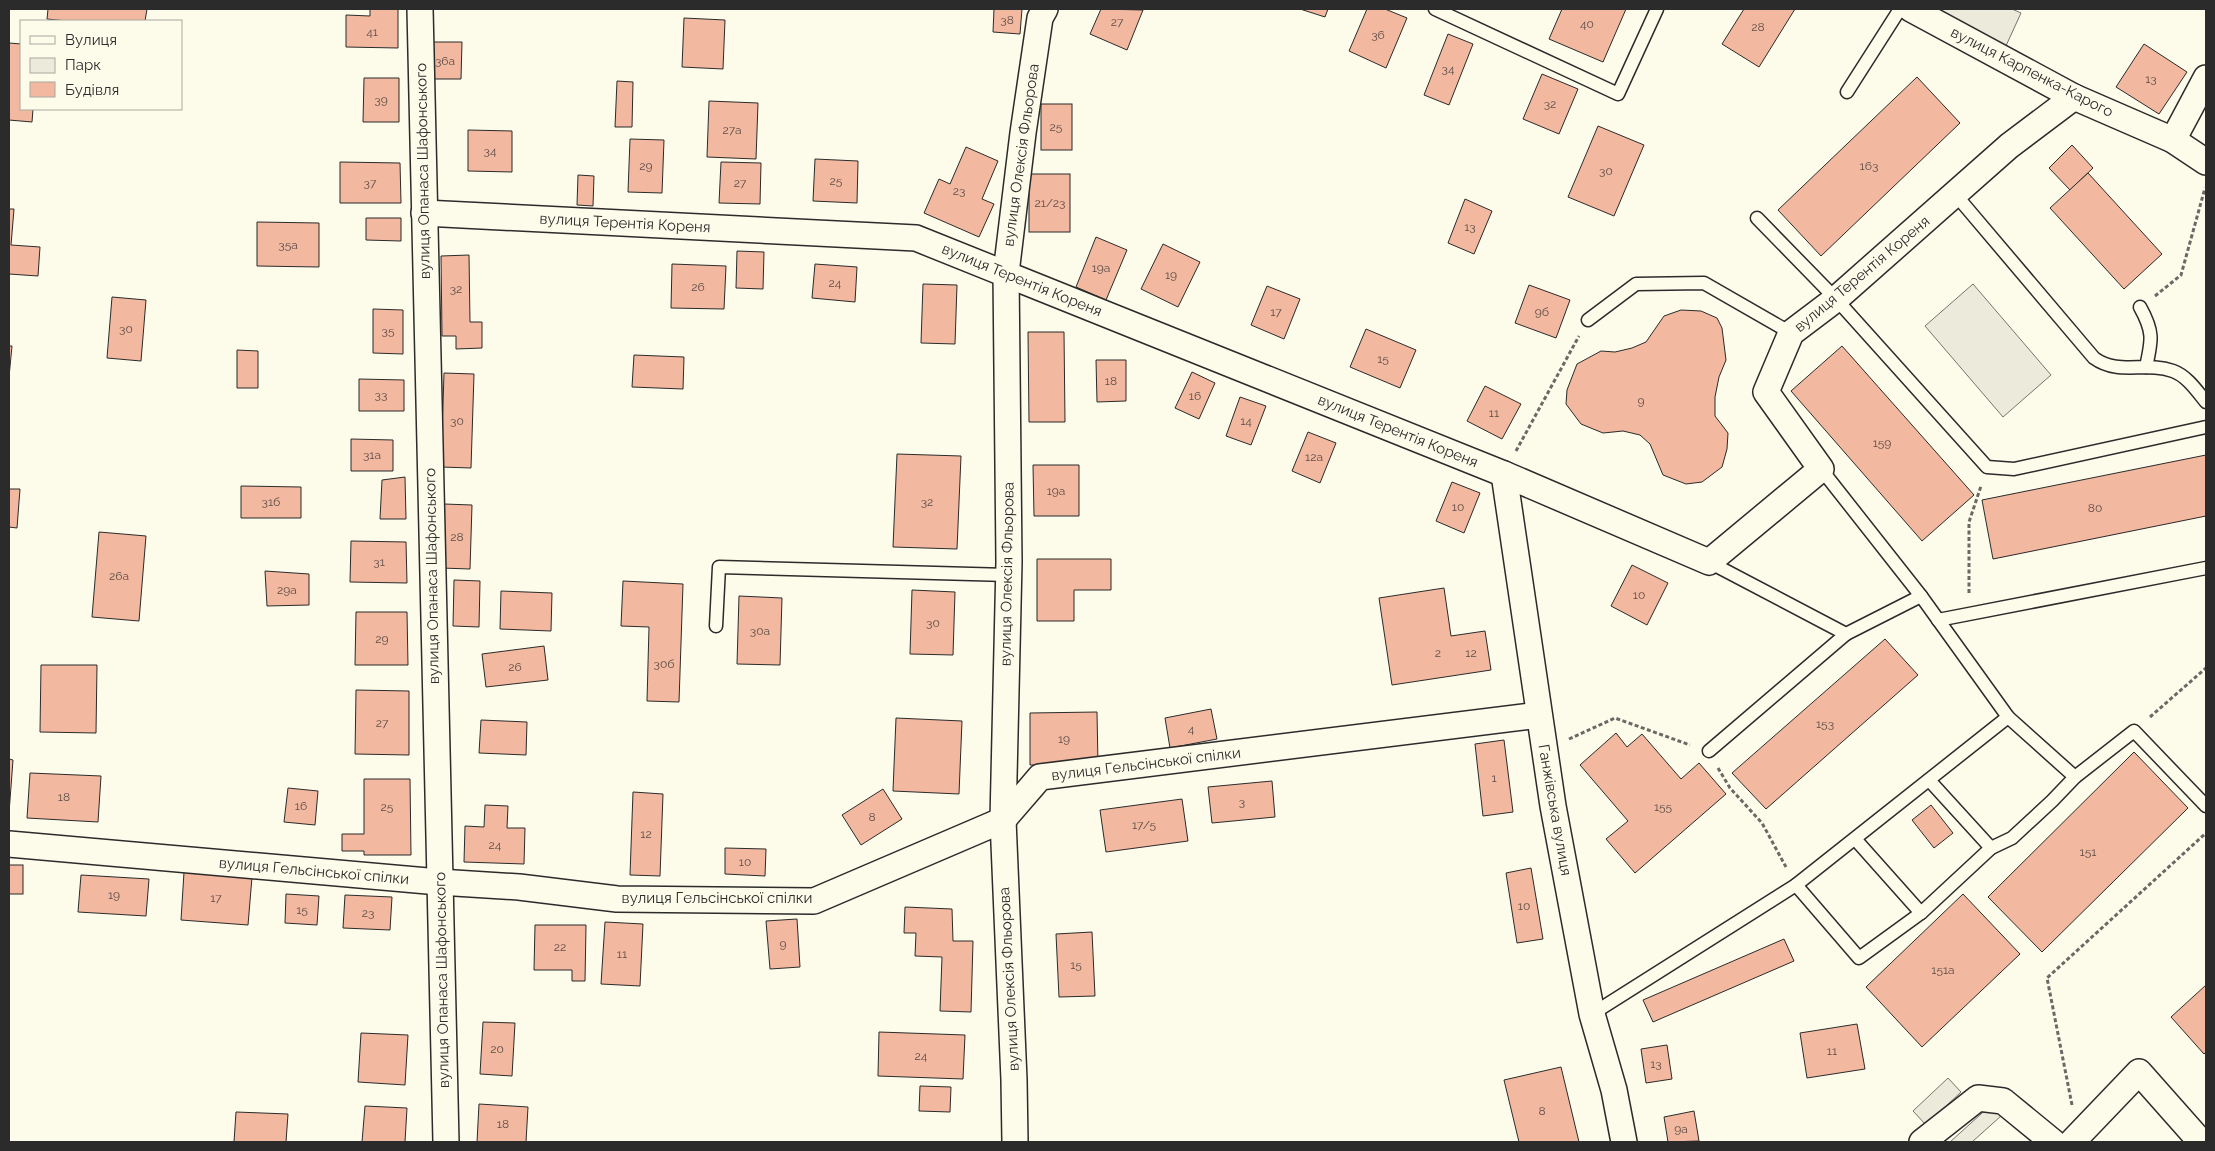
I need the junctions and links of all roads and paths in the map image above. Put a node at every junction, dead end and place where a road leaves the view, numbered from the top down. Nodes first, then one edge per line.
1 (420, 9) edge
2 (1045, 9) edge
3 (1434, 9) edge
4 (1657, 9) edge
5 (1900, 9) edge
6 (1911, 9) edge
7 (2206, 78) edge
8 (1847, 92) dead end
9 (2074, 97) junction
10 (2173, 140) junction
11 (2206, 162) edge
12 (2206, 185) edge
13 (1956, 194) junction
14 (424, 213) junction
15 (1757, 218) dead end
16 (1006, 273) junction
17 (1836, 299) junction
18 (2140, 307) joint
19 (1588, 320) joint
20 (1791, 333) junction
21 (2146, 367) junction
22 (2206, 402) edge
23 (2206, 427) edge
24 (1987, 467) junction
25 (1821, 470) junction
26 (1504, 474) junction
27 (1709, 562) junction
28 (2206, 568) edge
29 (1008, 575) junction
30 (1922, 596) junction
31 (1970, 614) junction
32 (1938, 620) junction
33 (716, 626) dead end
34 (1846, 634) junction
35 (2206, 668) edge
36 (1539, 715) junction
37 (2008, 717) junction
38 (2134, 731) junction
39 (1545, 751) junction
40 (1710, 751) junction
41 (2075, 777) junction
42 (1930, 780) junction
43 (2206, 806) edge
44 (1003, 820) junction
45 (2206, 833) edge
46 (1856, 840) junction
47 (9, 844) edge
48 (1991, 848) junction
49 (439, 882) junction
50 (1796, 885) junction
51 (1921, 913) junction
52 (1592, 1014) junction
53 (2075, 1139) edge
54 (446, 1142) edge
55 (1015, 1142) edge
56 (1624, 1142) edge
57 (1922, 1142) edge
58 (2053, 1142) edge
59 (2201, 1142) edge

1 - 14 street, вулиця Опанаса Шафонського
2 - 16 street, вулиця Олексія Фльорова
3 - 4 lane
5 - 8 lane
6 - 9 street, вулиця Карпенка-Карого
7 - 10 street
9 - 10 street, вулиця Карпенка-Карого
9 - 13 street, вулиця Терентія Кореня
10 - 11 street, вулиця Карпенка-Карого
12 - 18 path
13 - 17 street, вулиця Терентія Кореня
13 - 21 lane
14 - 16 street, вулиця Терентія Кореня
14 - 49 street, вулиця Опанаса Шафонського
15 - 17 lane
16 - 26 street, вулиця Терентія Кореня
16 - 29 street, вулиця Олексія Фльорова
17 - 20 street, вулиця Терентія Кореня
17 - 24 lane
18 - 21 lane
19 - 20 lane
19 - 26 path
20 - 25 street, вулиця Терентія Кореня
21 - 22 lane
23 - 24 lane
24 - 31 path
25 - 27 street
25 - 30 lane
26 - 27 street, вулиця Терентія Кореня
26 - 36 street, Ганжівська вулиця
27 - 34 lane
28 - 31 lane
29 - 33 lane
29 - 44 street, вулиця Олексія Фльорова
30 - 32 lane
30 - 34 lane
31 - 32 lane
32 - 37 lane
34 - 40 lane
35 - 38 path
36 - 39 street, Ганжівська вулиця
36 - 44 street, вулиця Гельсінської спілки
37 - 41 lane
37 - 42 lane
38 - 41 lane
38 - 43 lane
39 - 40 path
39 - 52 street, Ганжівська вулиця
40 - 50 path
41 - 48 lane
42 - 46 lane
42 - 48 lane
44 - 49 street, вулиця Гельсінської спілки
44 - 55 street, вулиця Олексія Фльорова
45 - 53 path
46 - 50 lane
46 - 51 lane
47 - 49 street, вулиця Гельсінської спілки
48 - 51 lane
49 - 54 street, вулиця Опанаса Шафонського
50 - 51 lane
50 - 52 lane
52 - 56 street, Ганжівська вулиця
53 - 59 street
57 - 58 street

